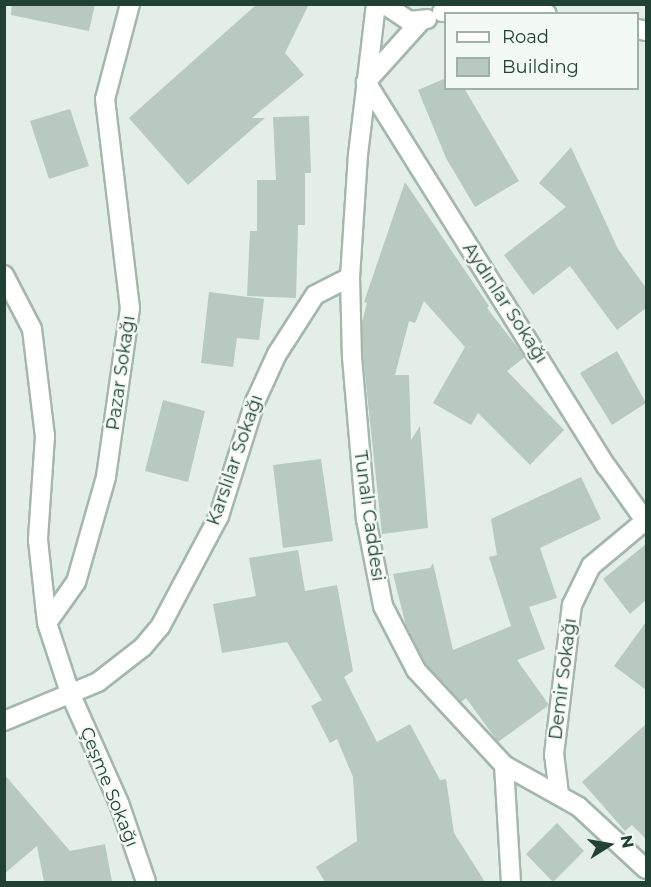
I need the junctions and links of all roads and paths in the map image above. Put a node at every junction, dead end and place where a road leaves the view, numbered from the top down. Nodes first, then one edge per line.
1 (130, 4) edge
2 (376, 4) edge
3 (384, 4) edge
4 (508, 6) edge
5 (445, 8) edge
6 (537, 12) edge
7 (420, 22) junction
8 (366, 82) junction
9 (4, 275) edge
10 (350, 277) junction
11 (646, 521) edge
12 (47, 622) junction
13 (70, 693) junction
14 (4, 721) edge
15 (504, 765) junction
16 (559, 794) junction
17 (646, 869) edge
18 (146, 882) edge
19 (511, 882) edge

1 - 12 street, Pazar Sokağı
2 - 8 street, Tunalı Caddesi
3 - 7 street
4 - 5 street
4 - 6 street
5 - 7 street
7 - 8 street
8 - 10 street, Tunalı Caddesi
8 - 11 street, Aydınlar Sokağı
9 - 12 street
10 - 13 street, Karslılar Sokağı
10 - 15 street, Tunalı Caddesi
11 - 16 street, Demir Sokağı
12 - 13 street
13 - 14 street, Karslılar Sokağı
13 - 18 street, Çeşme Sokağı
15 - 16 street, Tunalı Caddesi
15 - 19 street
16 - 17 street, Tunalı Caddesi

